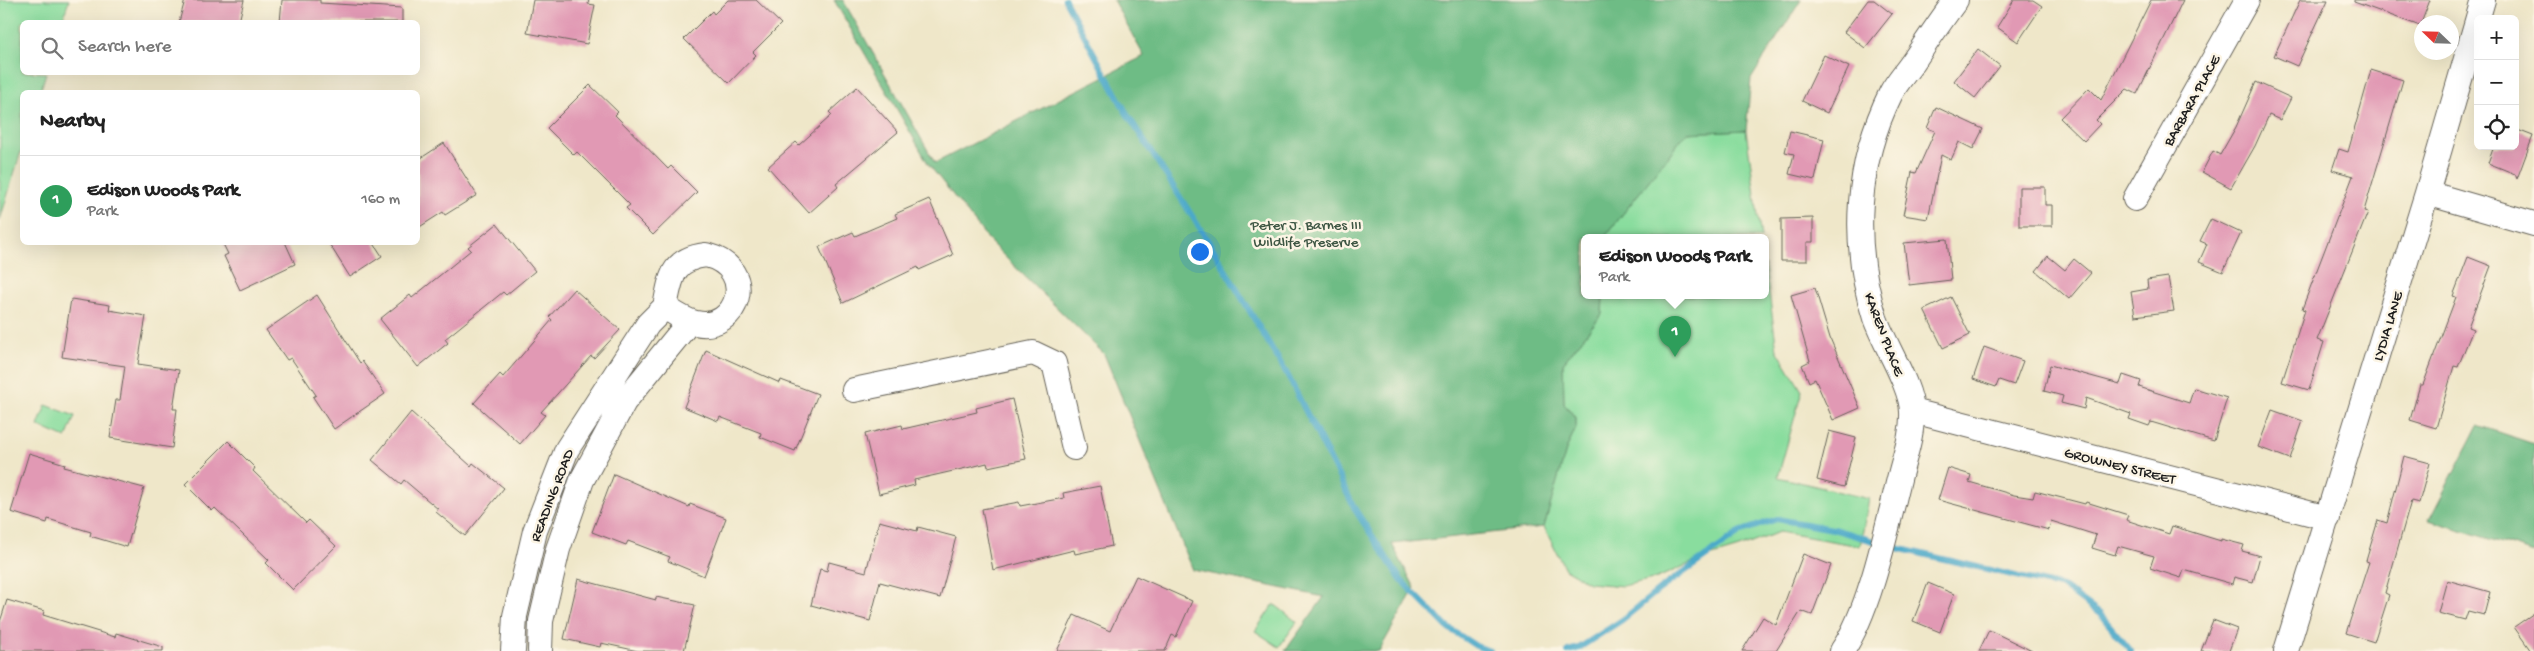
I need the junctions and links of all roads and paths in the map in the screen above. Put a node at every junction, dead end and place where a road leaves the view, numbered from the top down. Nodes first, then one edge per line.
1 (1956, 0) edge
2 (2247, 0) edge
3 (2483, 0) edge
4 (2427, 193) junction
5 (2135, 199) dead end
6 (2534, 224) edge
7 (665, 307) junction
8 (690, 321) junction
9 (854, 390) dead end
10 (1913, 411) junction
11 (1074, 448) dead end
12 (2328, 518) junction
13 (1848, 649) edge
14 (513, 651) edge
15 (540, 651) edge
16 (2286, 651) edge

1 - 10 street, KAREN PLACE
2 - 5 street, BARBARA PLACE
3 - 4 street, LYDIA LANE
4 - 6 street
4 - 12 street, LYDIA LANE
7 - 8 street
7 - 8 street
7 - 14 street, READING ROAD
8 - 15 street, READING ROAD
9 - 11 street
10 - 12 street, GROWNEY STREET
10 - 13 street, KAREN PLACE
12 - 16 street, LYDIA LANE

